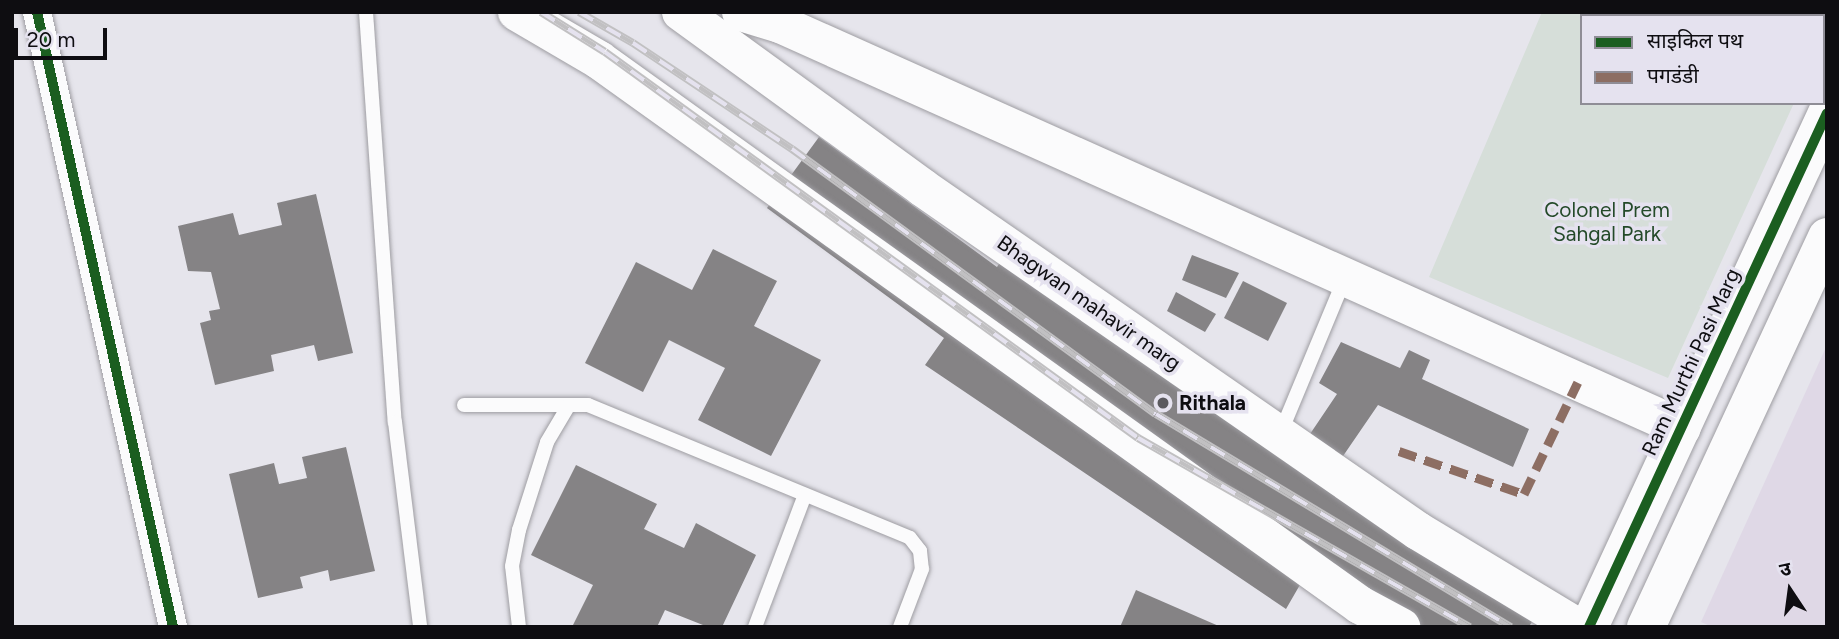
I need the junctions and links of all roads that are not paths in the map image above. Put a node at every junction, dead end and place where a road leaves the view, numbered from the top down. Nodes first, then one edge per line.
1 (37, 12) edge
2 (366, 12) edge
3 (517, 12) edge
4 (741, 12) edge
5 (697, 16) edge
6 (1827, 113) edge
7 (1827, 237) edge
8 (1345, 278) junction
9 (464, 405) dead end
10 (569, 405) junction
11 (1682, 428) junction
12 (1279, 435) junction
13 (805, 495) junction
14 (1647, 626) edge
15 (173, 627) edge
16 (420, 627) edge
17 (519, 627) edge
18 (755, 627) edge
19 (900, 627) edge
20 (1401, 627) edge
21 (1577, 627) edge
22 (1589, 627) edge

1 - 15 street
2 - 16 lane
3 - 20 main road
4 - 8 main road
5 - 12 main road, Bhagwan mahavir marg
6 - 11 main road, Ram Murthi Pasi Marg
7 - 14 main road
8 - 11 main road
8 - 12 lane
9 - 10 lane
10 - 13 lane
10 - 17 lane
11 - 22 main road, Ram Murthi Pasi Marg
12 - 21 main road, Bhagwan mahavir marg
13 - 18 lane
13 - 19 lane

